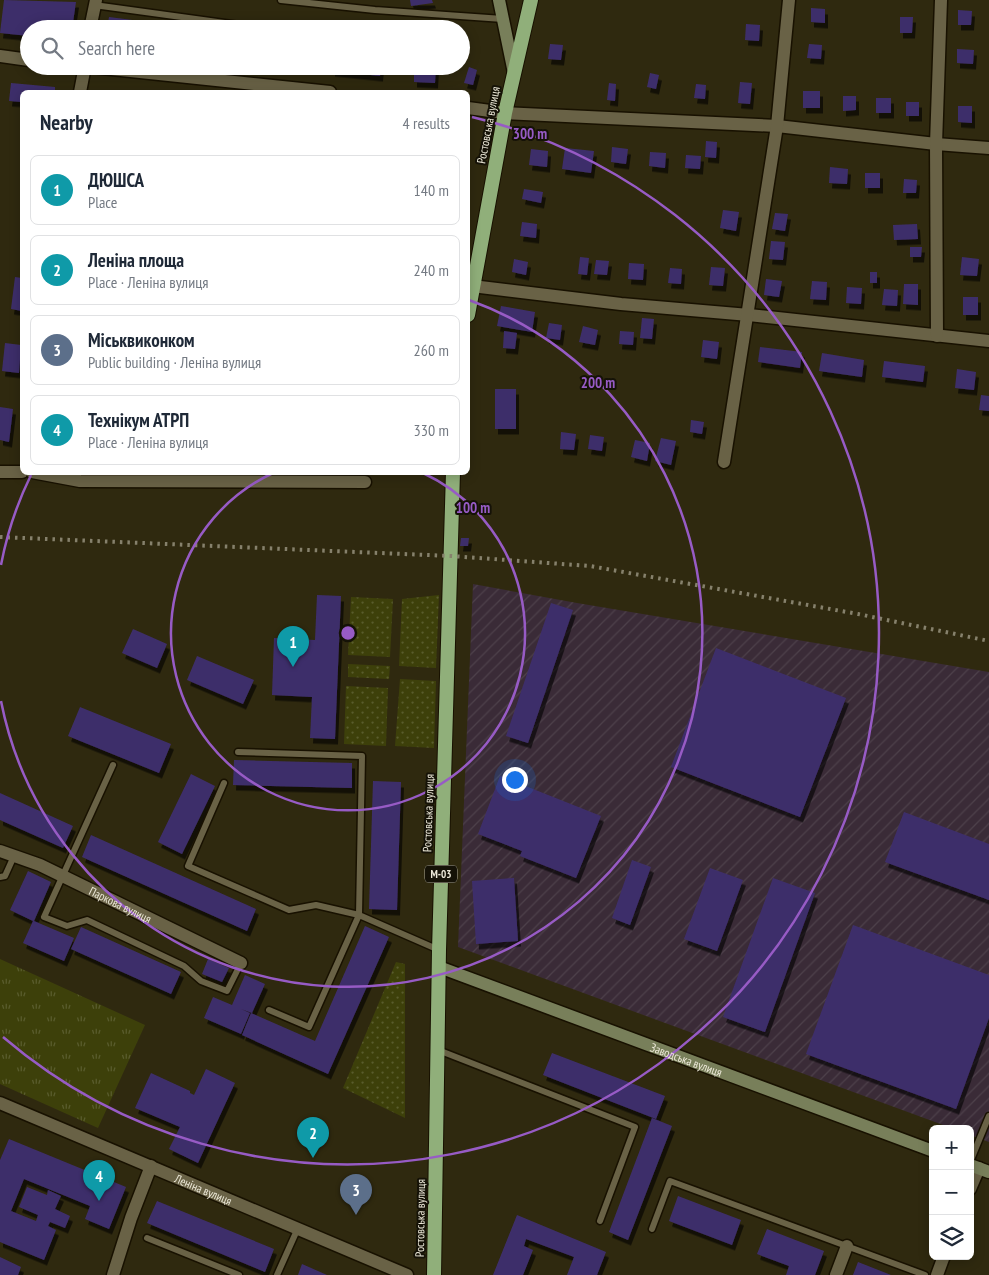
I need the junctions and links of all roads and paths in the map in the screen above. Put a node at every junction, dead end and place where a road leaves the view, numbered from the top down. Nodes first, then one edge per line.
1 (282, 0) edge
2 (499, 0) edge
3 (531, 0) edge
4 (790, 0) edge
5 (941, 0) edge
6 (95, 2) edge
7 (504, 19) junction
8 (92, 20) edge
9 (211, 20) edge
10 (0, 56) edge
11 (20, 59) edge
12 (514, 73) junction
13 (83, 75) edge
14 (169, 75) edge
15 (80, 90) edge
16 (311, 90) edge
17 (470, 108) edge
18 (505, 113) junction
19 (777, 126) junction
20 (936, 144) junction
21 (989, 148) edge
22 (472, 286) junction
23 (470, 300) edge
24 (749, 314) junction
25 (937, 336) junction
26 (989, 341) edge
27 (724, 462) dead end
28 (0, 472) edge
29 (20, 472) edge
30 (48, 475) edge
31 (453, 475) edge
32 (279, 478) edge
33 (365, 482) dead end
34 (238, 752) dead end
35 (113, 765) dead end
36 (224, 783) dead end
37 (0, 851) edge
38 (14, 856) junction
39 (62, 876) junction
40 (0, 877) edge
41 (358, 915) junction
42 (439, 950) junction
43 (241, 963) joint
44 (438, 967) junction
45 (269, 1010) dead end
46 (437, 1050) junction
47 (0, 1103) edge
48 (989, 1116) edge
49 (929, 1150) edge
50 (151, 1166) junction
51 (977, 1167) edge
52 (600, 1221) dead end
53 (298, 1227) junction
54 (652, 1229) dead end
55 (147, 1238) dead end
56 (847, 1246) junction
57 (943, 1260) edge
58 (114, 1275) edge
59 (239, 1275) edge
60 (277, 1275) edge
61 (407, 1275) edge
62 (434, 1275) edge
63 (836, 1275) edge
64 (925, 1275) edge
65 (937, 1275) edge

1 - 7 lane
2 - 7 main road
3 - 12 highway, Ростовська вулиця
4 - 19 street
5 - 20 street
6 - 8 street
6 - 9 lane
7 - 12 main road
10 - 11 street
12 - 18 highway, Ростовська вулиця
13 - 15 street
14 - 16 street
17 - 18 street
18 - 19 street
18 - 22 highway, Ростовська вулиця
19 - 20 street
19 - 24 street
20 - 21 street
20 - 25 street
22 - 23 highway, Ростовська вулиця
22 - 24 street
24 - 25 street
24 - 27 street
25 - 26 street
28 - 29 street
30 - 32 street
31 - 42 highway, Ростовська вулиця / М-03
32 - 33 street
34 - 41 lane
35 - 39 lane
36 - 41 lane
37 - 38 street, Паркова вулиця
38 - 39 street, Паркова вулиця
38 - 40 lane
39 - 43 street, Паркова вулиця
39 - 43 lane
41 - 42 lane
41 - 45 lane
42 - 44 highway, Ростовська вулиця / М-03
44 - 46 highway, Ростовська вулиця / М-03
44 - 49 main road, Заводська вулиця
46 - 52 lane
46 - 62 highway, Ростовська вулиця / М-03
47 - 50 street, Леніна вулиця
48 - 51 lane
50 - 53 street, Леніна вулиця
50 - 58 street
53 - 60 lane
53 - 61 street, Леніна вулиця
54 - 56 lane
55 - 59 lane
56 - 63 street
56 - 64 lane
57 - 65 street

